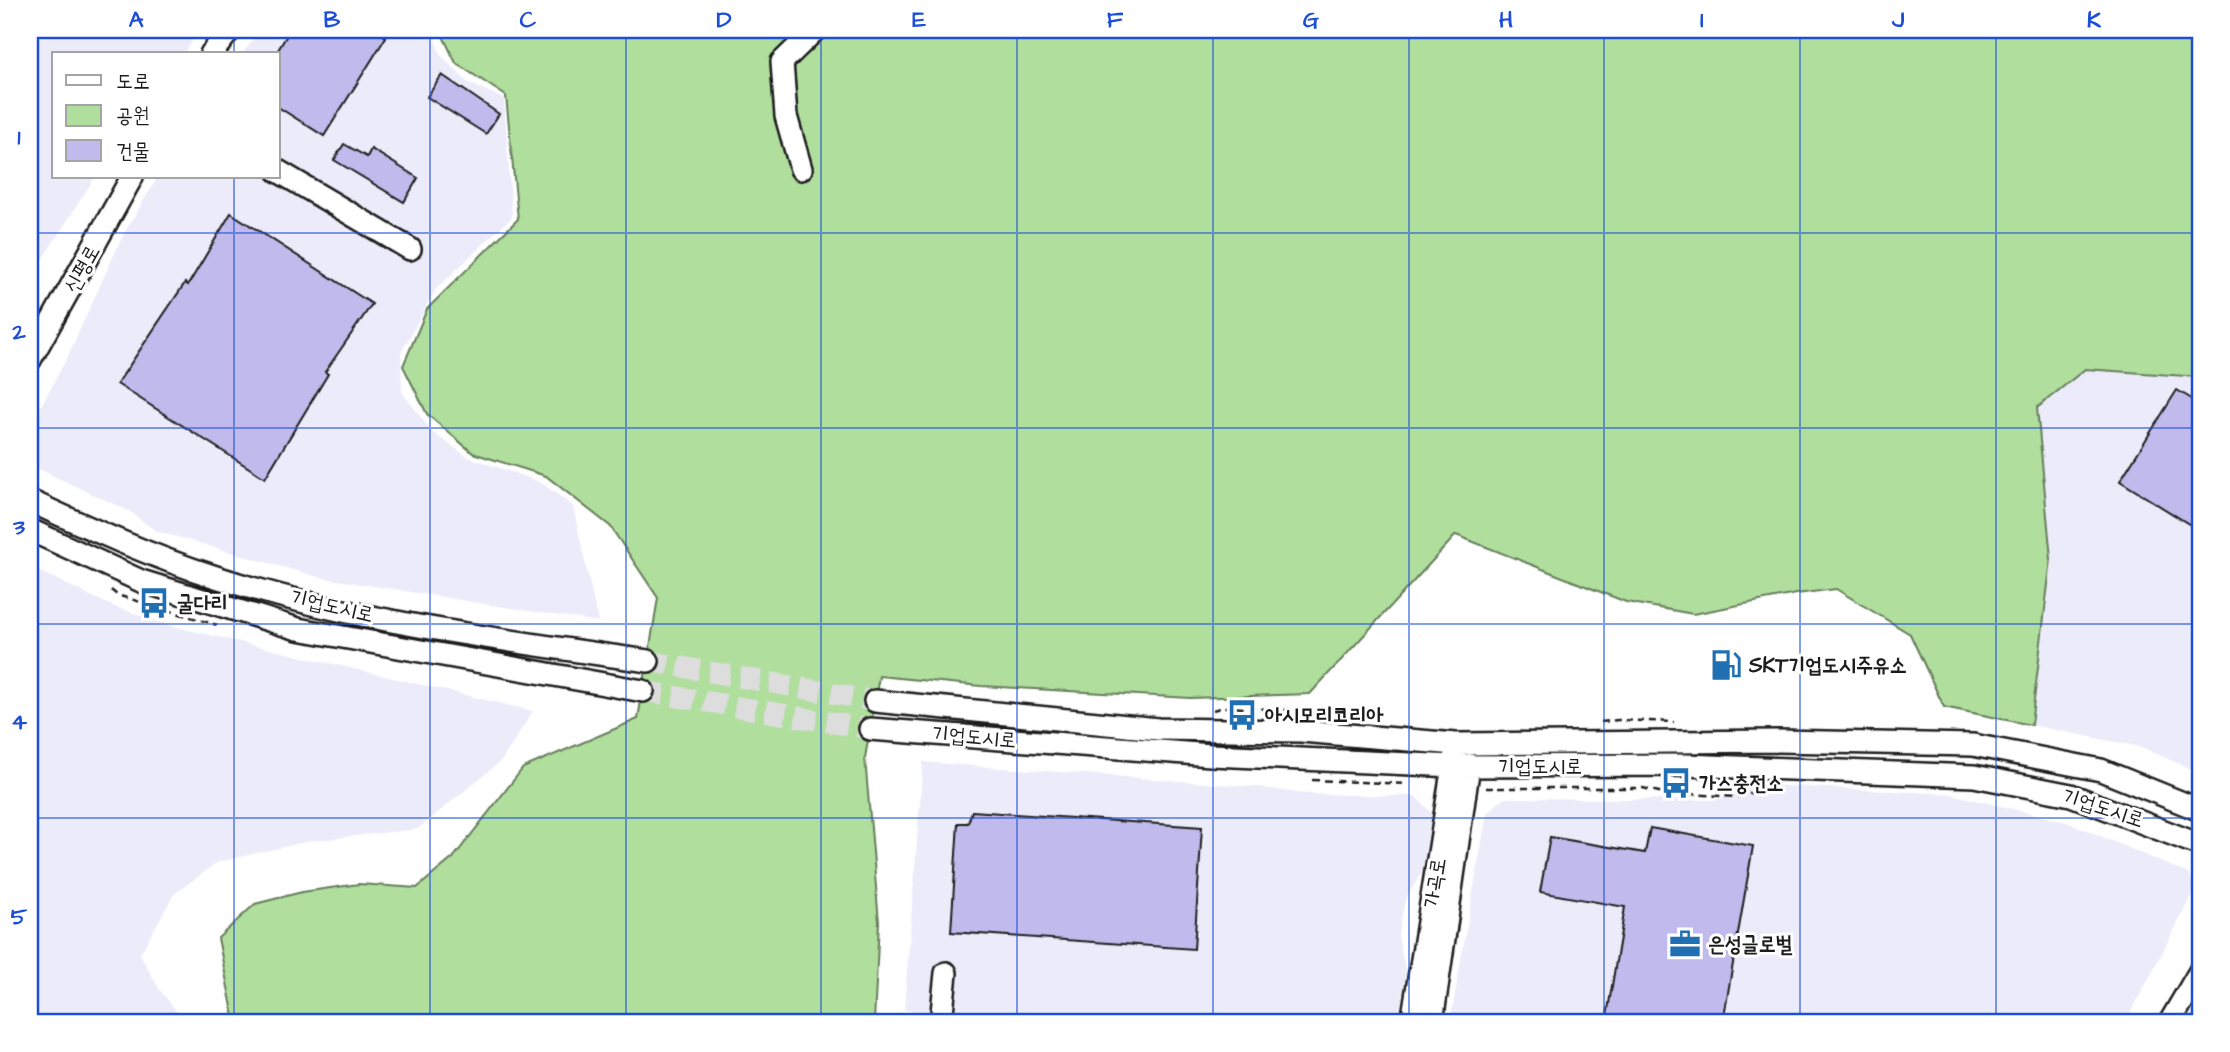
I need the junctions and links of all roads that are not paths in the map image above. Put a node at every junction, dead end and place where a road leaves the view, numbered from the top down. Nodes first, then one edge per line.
1 (230, 30) edge
2 (815, 30) edge
3 (213, 52) edge
4 (801, 169) dead end
5 (280, 172) edge
6 (131, 178) edge
7 (410, 249) dead end
8 (30, 360) edge
9 (30, 501) edge
10 (30, 530) edge
11 (648, 662) tunnel mouth
12 (643, 691) tunnel mouth
13 (874, 701) tunnel mouth
14 (870, 729) tunnel mouth
15 (1464, 744) junction
16 (1462, 766) junction
17 (2200, 810) edge
18 (2200, 845) edge
19 (2200, 971) edge
20 (946, 973) dead end
21 (941, 1022) edge
22 (1412, 1022) edge
23 (1432, 1022) edge
24 (2170, 1022) edge

1 - 3 street
2 - 4 street
5 - 7 street
6 - 8 street, 신평로
9 - 11 street, 기업도시로
10 - 12 street, 기업도시로
13 - 15 street, 기업도시로
14 - 16 street, 기업도시로
15 - 16 street, 가곡로
15 - 17 street, 기업도시로
16 - 18 street, 기업도시로
16 - 22 street, 가곡로
16 - 23 street, 가곡로
19 - 24 street
20 - 21 street

